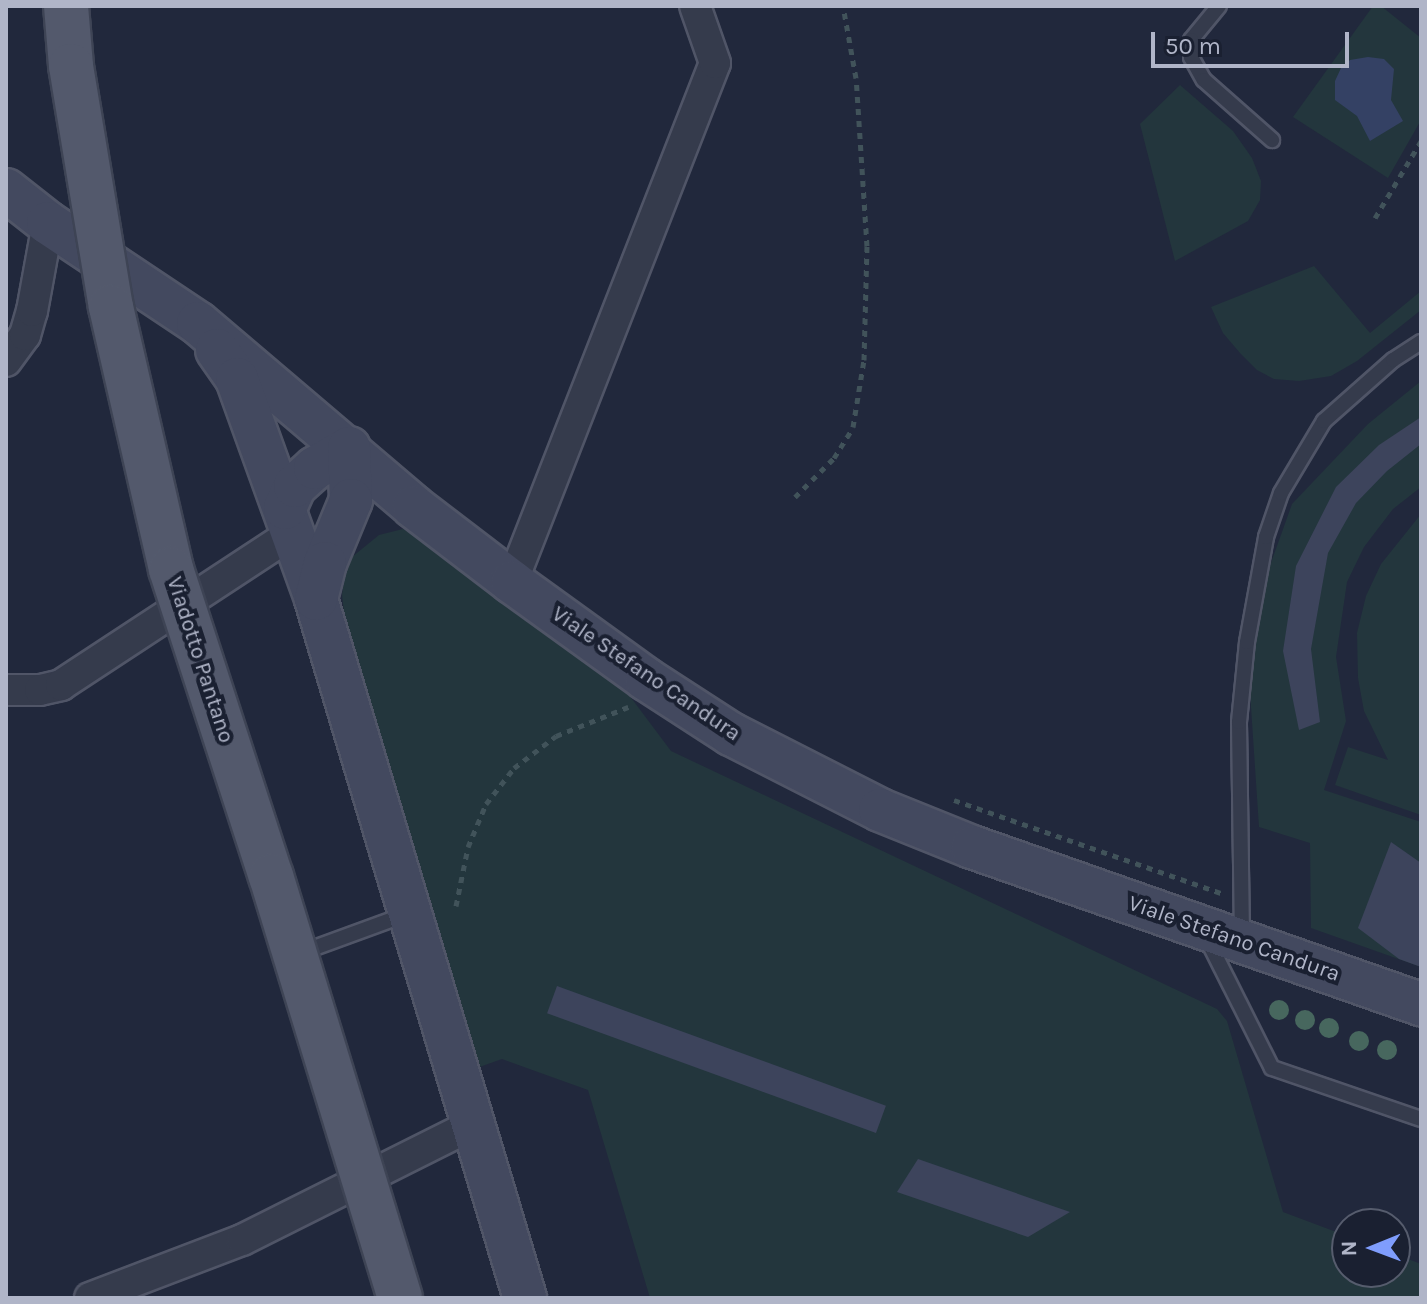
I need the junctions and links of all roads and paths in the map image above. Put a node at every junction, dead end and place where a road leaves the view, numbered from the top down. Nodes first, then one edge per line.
1 (66, 6) edge
2 (695, 6) edge
3 (843, 6) edge
4 (1219, 6) edge
5 (1272, 140) dead end
6 (1421, 141) edge
7 (6, 190) edge
8 (6, 206) edge
9 (1375, 218) dead end
10 (48, 223) junction
11 (198, 323) junction
12 (1421, 342) edge
13 (6, 361) edge
14 (349, 448) junction
15 (795, 497) dead end
16 (414, 507) junction
17 (289, 521) junction
18 (340, 532) junction
19 (512, 582) junction
20 (316, 599) junction
21 (6, 690) edge
22 (667, 693) junction
23 (951, 799) dead end
24 (1242, 900) junction
25 (456, 906) dead end
26 (412, 912) junction
27 (1201, 928) junction
28 (1242, 942) junction
29 (314, 948) dead end
30 (1421, 1004) edge
31 (1421, 1119) edge
32 (474, 1124) junction
33 (90, 1298) edge
34 (400, 1298) edge
35 (525, 1298) edge

1 - 34 main road, Viadotto Pantano, bridge
2 - 19 street
3 - 15 path
4 - 5 lane
6 - 9 path
7 - 10 main road, Viale Stefano Candura
8 - 10 main road, Viale Stefano Candura
10 - 11 main road, Viale Stefano Candura
10 - 13 street
11 - 14 main road, Viale Stefano Candura
11 - 17 main road
12 - 24 lane
14 - 16 main road, Viale Stefano Candura
14 - 17 main road
14 - 18 main road
16 - 18 main road
16 - 19 main road, Viale Stefano Candura
17 - 20 main road
17 - 21 street
18 - 20 main road
19 - 22 main road, Viale Stefano Candura
20 - 26 main road
22 - 25 path
22 - 27 main road, Viale Stefano Candura
23 - 24 path
24 - 28 lane
26 - 29 lane
26 - 32 main road
27 - 28 main road, Viale Stefano Candura
27 - 31 lane
28 - 30 main road, Viale Stefano Candura
32 - 33 street
32 - 35 main road

